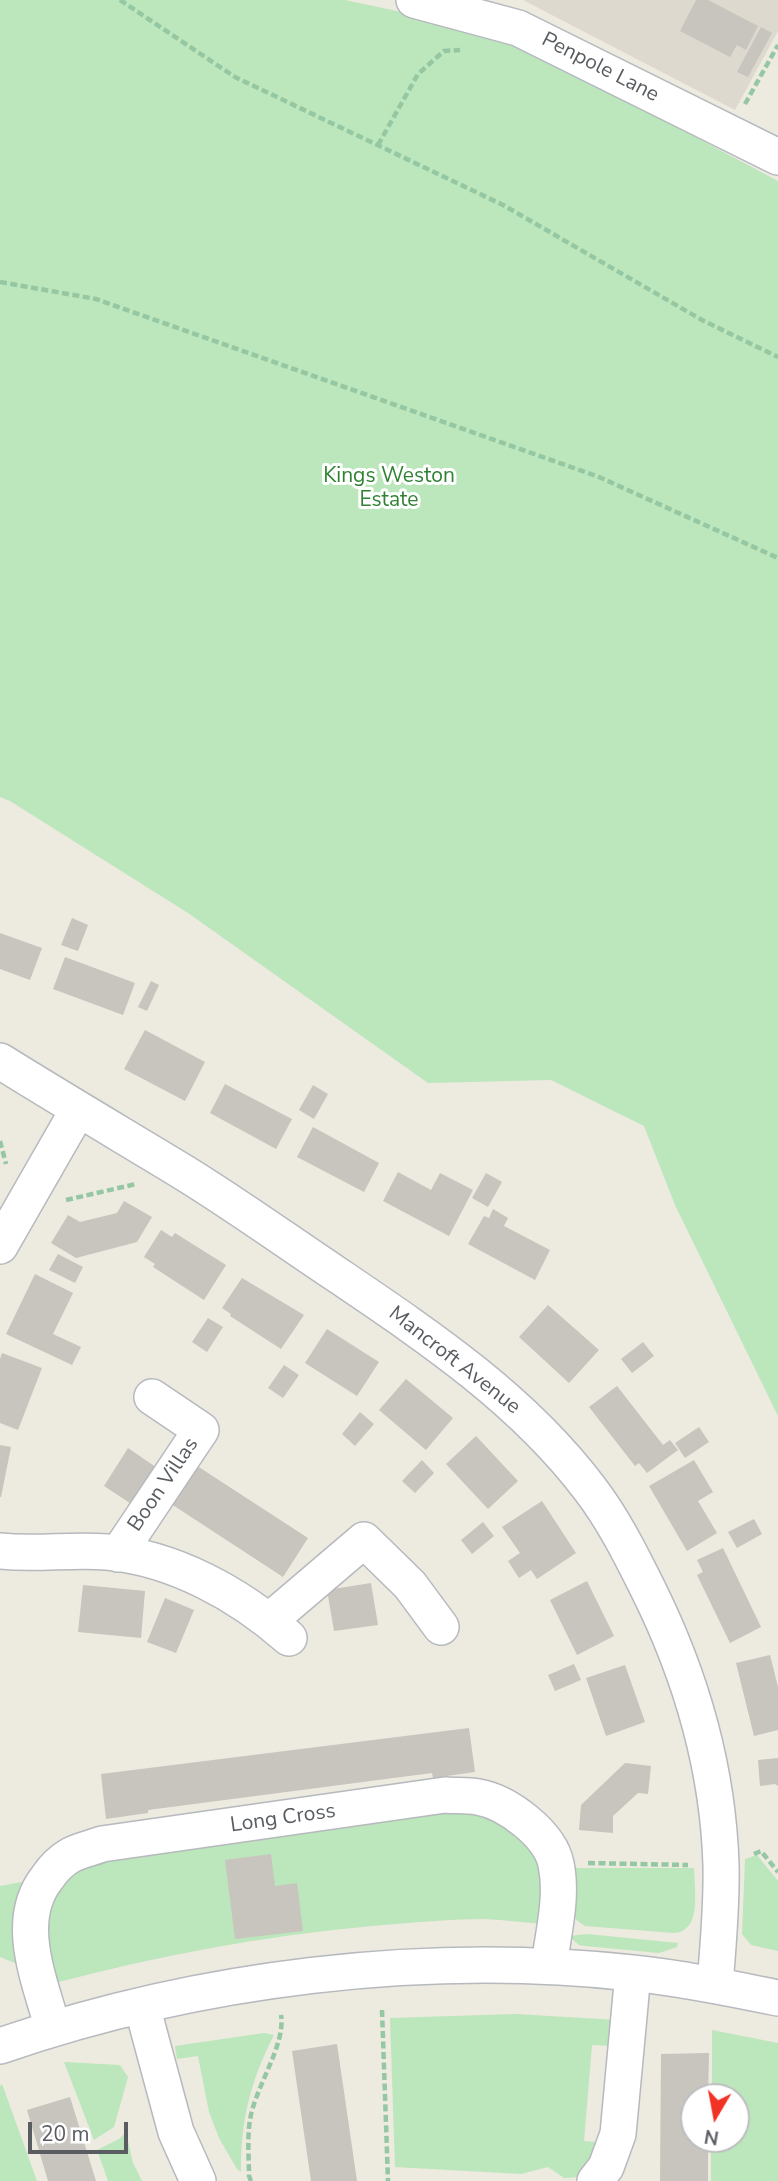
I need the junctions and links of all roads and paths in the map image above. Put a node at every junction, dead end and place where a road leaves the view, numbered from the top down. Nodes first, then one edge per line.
1 (120, 0) edge
2 (414, 0) edge
3 (778, 45) edge
4 (467, 50) dead end
5 (764, 71) dead end
6 (378, 145) junction
7 (778, 157) edge
8 (0, 282) edge
9 (778, 357) edge
10 (778, 558) edge
11 (0, 1061) edge
12 (78, 1110) junction
13 (0, 1246) edge
14 (152, 1397) dead end
15 (0, 1551) edge
16 (118, 1554) junction
17 (441, 1627) dead end
18 (556, 1862) junction
19 (721, 1866) junction
20 (778, 1872) edge
21 (549, 1966) junction
22 (633, 1973) junction
23 (276, 1979) junction
24 (715, 1985) junction
25 (778, 1998) edge
26 (142, 2006) junction
27 (382, 2010) dead end
28 (53, 2029) junction
29 (0, 2046) edge
30 (198, 2181) edge
31 (251, 2181) edge
32 (388, 2181) edge
33 (595, 2181) edge

1 - 6 path
2 - 7 street, Penpole Lane
3 - 5 path
4 - 6 path
6 - 9 path
8 - 10 path
11 - 12 street, Mancroft Avenue
12 - 13 street
12 - 19 street, Mancroft Avenue
14 - 16 street, Boon Villas
15 - 16 street, Boon Villas
16 - 17 street, Boon Villas
18 - 19 path
18 - 21 street, Long Cross
18 - 28 street, Long Cross
19 - 20 path
19 - 24 street, Mancroft Avenue
21 - 22 street
21 - 23 street
22 - 24 street
22 - 33 street
23 - 26 street
23 - 31 path
24 - 25 street
26 - 28 street
26 - 30 street
27 - 32 path
28 - 29 street

